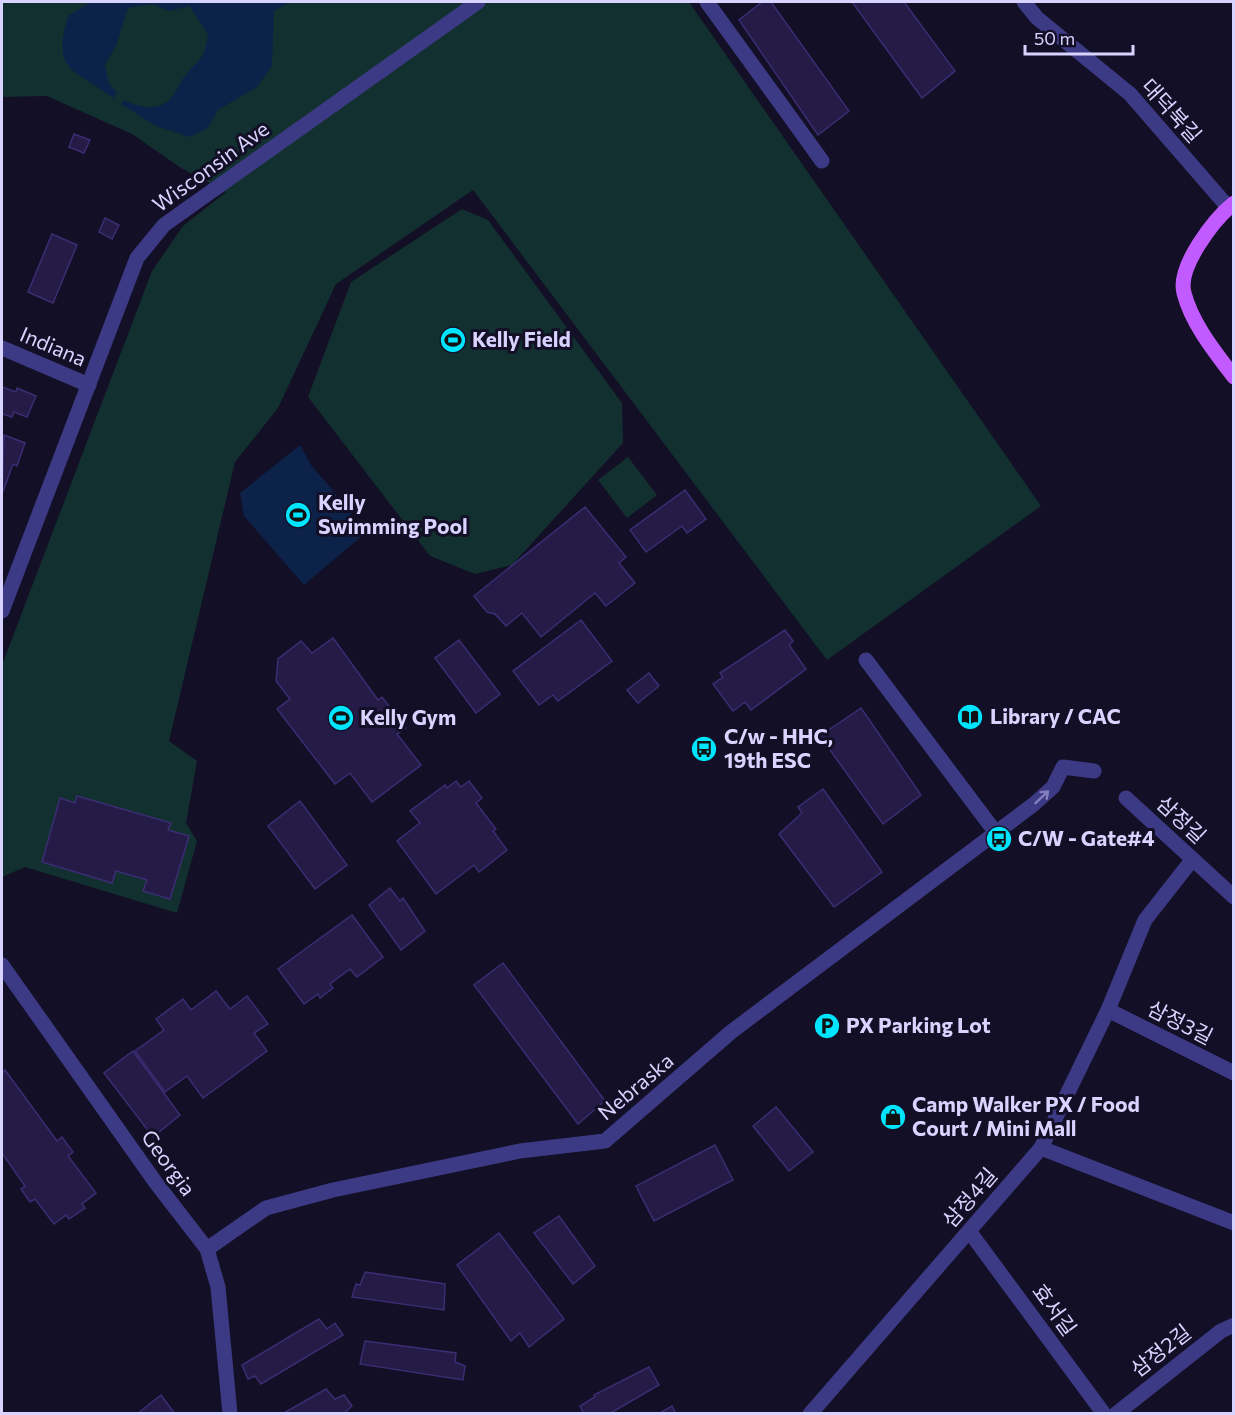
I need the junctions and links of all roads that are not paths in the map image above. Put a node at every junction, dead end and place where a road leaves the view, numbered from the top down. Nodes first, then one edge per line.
1 (478, 2) edge
2 (707, 2) edge
3 (1024, 2) edge
4 (822, 161) dead end
5 (1231, 205) edge
6 (2, 348) edge
7 (1233, 377) edge
8 (89, 385) junction
9 (2, 611) edge
10 (866, 660) dead end
11 (1094, 771) dead end
12 (1126, 798) dead end
13 (996, 833) junction
14 (1192, 860) junction
15 (1233, 897) edge
16 (2, 965) edge
17 (1108, 1010) junction
18 (1233, 1073) edge
19 (1041, 1148) junction
20 (1233, 1223) edge
21 (969, 1231) junction
22 (207, 1249) junction
23 (1233, 1325) edge
24 (230, 1413) edge
25 (810, 1413) edge
26 (1104, 1413) edge
27 (1116, 1413) edge

1 - 8 street, Wisconsin Ave
2 - 4 street
3 - 5 street, 대덕북길
5 - 7 main road
6 - 8 street, Indiana
8 - 9 street, Wisconsin Ave
10 - 13 street
13 -> 11 street, Nebraska
12 - 14 street, 삼정길
13 - 22 street, Nebraska
14 - 15 street, 삼정길
14 - 17 street, 삼정4길
16 - 22 street, Georgia
17 - 18 street, 삼정3길
17 - 19 street, 삼정4길
19 - 20 street
19 - 21 street, 삼정4길
21 - 25 street, 삼정4길
21 - 26 street, 효서길
22 - 24 street, Georgia
23 - 27 street, 삼정2길

